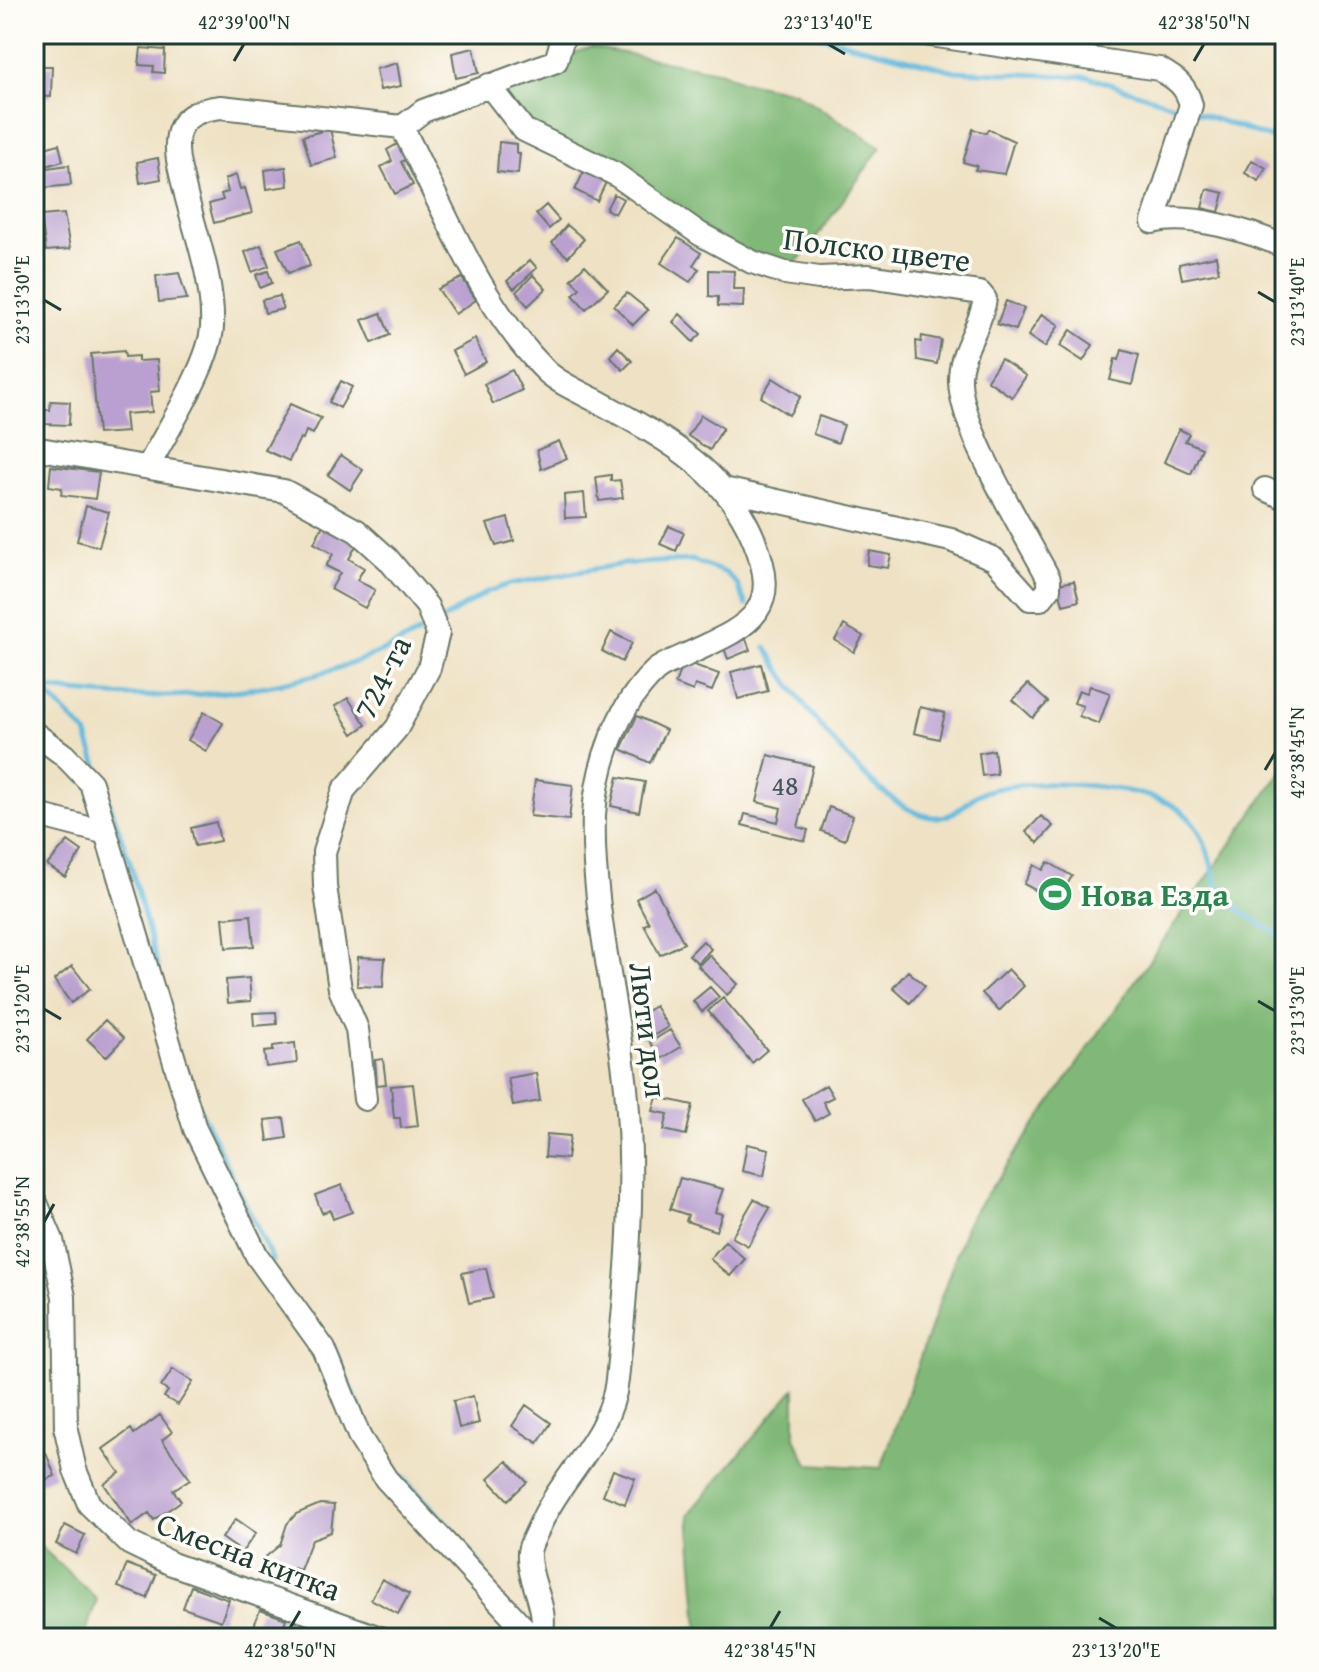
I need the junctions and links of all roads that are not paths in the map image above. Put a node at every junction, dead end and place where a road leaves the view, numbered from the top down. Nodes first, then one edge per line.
1 (564, 34) edge
2 (924, 34) edge
3 (489, 85) junction
4 (402, 127) junction
5 (1285, 247) edge
6 (34, 448) edge
7 (148, 467) junction
8 (728, 490) junction
9 (34, 733) edge
10 (34, 814) edge
11 (103, 832) junction
12 (365, 1099) dead end
13 (34, 1198) edge
14 (539, 1634) edge
15 (380, 1638) edge

1 - 3 street
2 - 5 street
3 - 4 street
3 - 8 street, Полско цвете
4 - 7 street
4 - 8 street
6 - 7 street, 724-та
7 - 12 street, 724-та
8 - 14 street, Люти дол
9 - 11 street, Люти дол
10 - 11 street
11 - 14 street, Люти дол
13 - 15 street, Смесна китка

